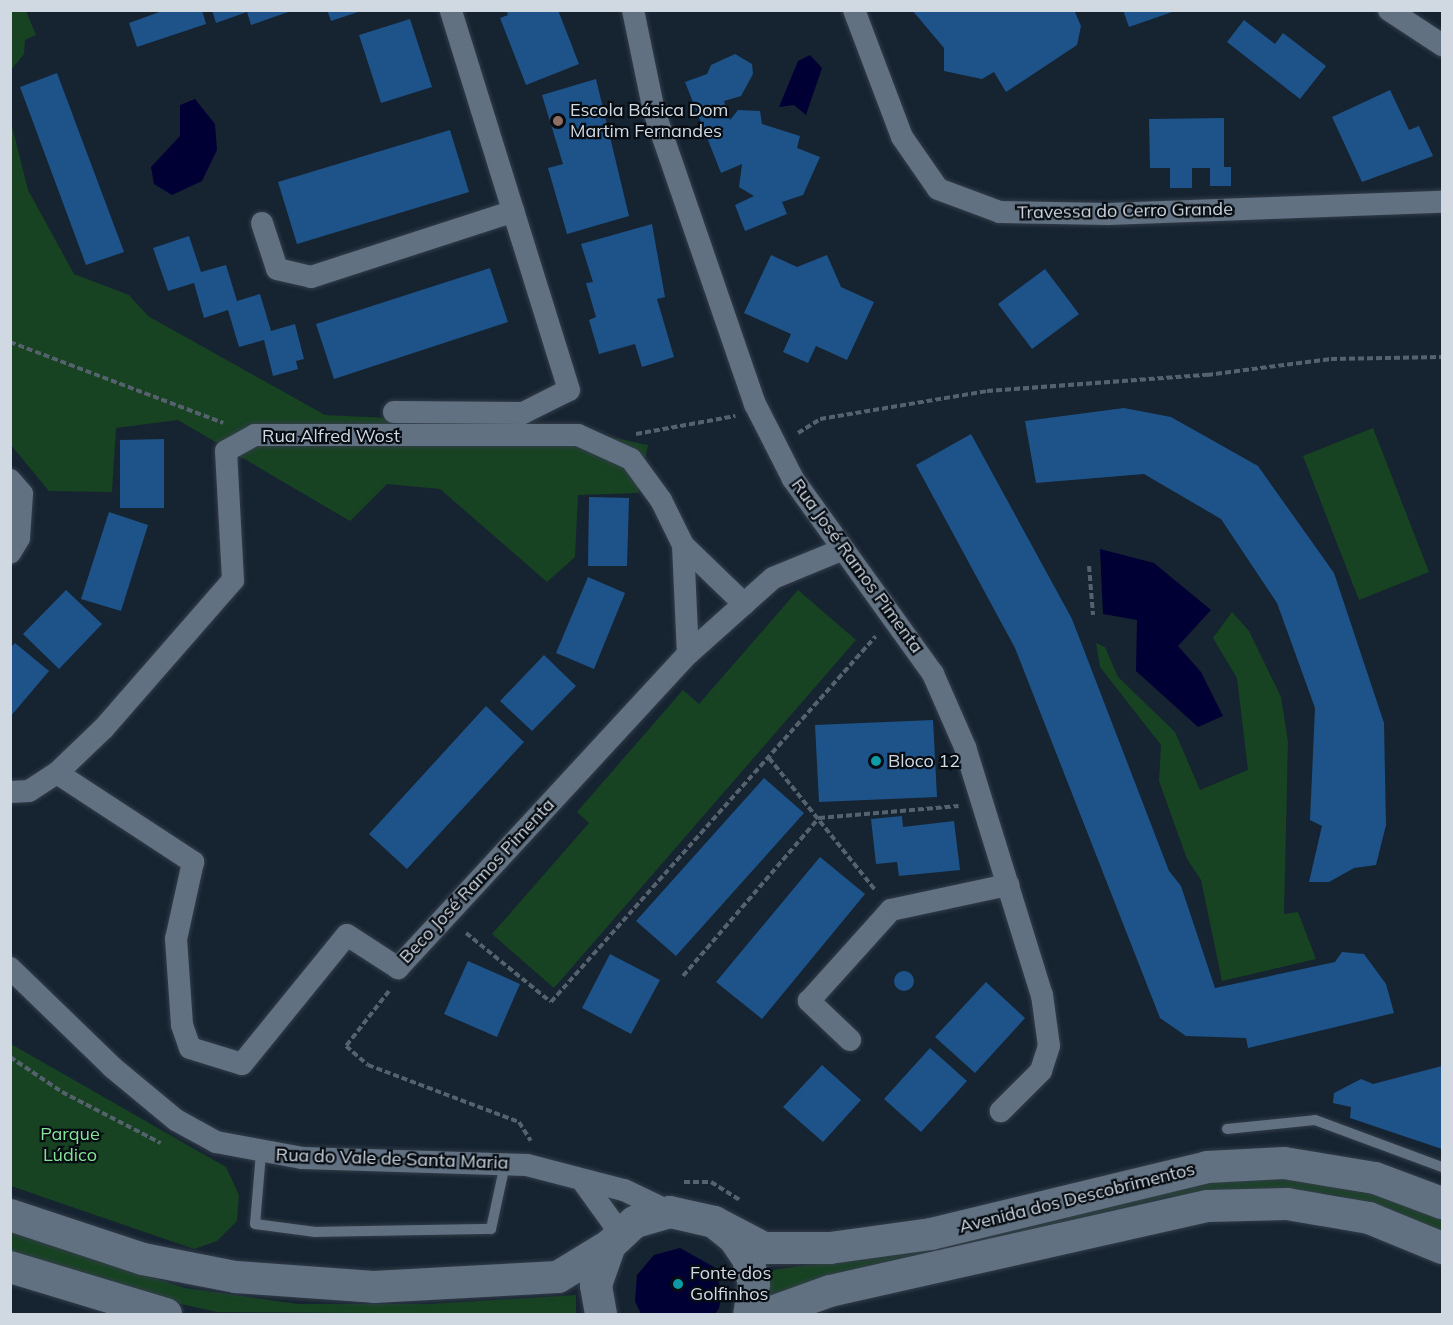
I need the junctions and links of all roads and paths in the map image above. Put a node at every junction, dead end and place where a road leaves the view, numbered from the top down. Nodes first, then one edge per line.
1 (451, 10) edge
2 (633, 10) edge
3 (854, 10) edge
4 (1389, 10) edge
5 (1443, 45) edge
6 (1443, 202) edge
7 (514, 211) junction
8 (262, 223) dead end
9 (10, 342) edge
10 (1443, 357) edge
11 (394, 412) dead end
12 (759, 412) junction
13 (643, 432) dead end
14 (255, 435) junction
15 (777, 447) junction
16 (10, 480) edge
17 (683, 545) junction
18 (841, 550) junction
19 (10, 553) edge
20 (1089, 566) dead end
21 (744, 604) junction
22 (1093, 615) dead end
23 (895, 616) junction
24 (688, 654) junction
25 (769, 758) junction
26 (57, 773) junction
27 (10, 792) edge
28 (982, 804) junction
29 (819, 818) junction
30 (1008, 885) junction
31 (891, 910) junction
32 (446, 916) junction
33 (10, 968) edge
34 (398, 968) junction
35 (683, 976) dead end
36 (850, 1040) dead end
37 (10, 1057) edge
38 (1001, 1111) dead end
39 (1227, 1128) dead end
40 (171, 1149) dead end
41 (261, 1153) junction
42 (516, 1165) junction
43 (1443, 1167) edge
44 (584, 1183) junction
45 (674, 1197) junction
46 (1443, 1203) edge
47 (746, 1210) dead end
48 (10, 1215) edge
49 (714, 1222) junction
50 (615, 1239) junction
51 (1443, 1248) edge
52 (10, 1267) edge
53 (166, 1314) edge
54 (601, 1314) edge
55 (749, 1314) edge
56 (766, 1314) edge

1 - 7 street
2 - 12 street, Rua José Ramos Pimenta
3 - 6 street, Travessa do Cerro Grande
4 - 5 street
7 - 8 street
7 - 11 street
9 - 14 path
10 - 15 path
12 - 13 path
12 - 15 street, Rua José Ramos Pimenta
14 - 17 street, Rua Alfred Wost
14 - 26 street, Rua Alfred Wost
15 - 18 street, Rua José Ramos Pimenta
16 - 19 street
17 - 21 street
17 - 24 street, Rua Alfred Wost
18 - 21 street, Beco José Ramos Pimenta
18 - 23 street, Rua José Ramos Pimenta
20 - 22 path
21 - 24 street, Beco José Ramos Pimenta
23 - 25 path
23 - 28 street, Rua José Ramos Pimenta
24 - 32 street, Beco José Ramos Pimenta
25 - 29 path
25 - 32 path
26 - 27 street, Rua Alfred Wost
26 - 34 street, Beco José Ramos Pimenta
28 - 29 path
28 - 30 street, Rua José Ramos Pimenta
29 - 31 path
29 - 35 path
30 - 31 street
30 - 38 street, Rua José Ramos Pimenta
31 - 36 street
32 - 34 street, Beco José Ramos Pimenta
33 - 41 street, Rua do Vale de Santa Maria
34 - 42 path
37 - 40 path
39 - 43 lane
41 - 42 street, Rua do Vale de Santa Maria
41 - 42 lane
42 - 44 street, Rua do Vale de Santa Maria
44 - 45 street, Rua do Vale de Santa Maria
44 - 50 street
45 - 47 path
45 - 49 main road, Avenida dos Descobrimentos
45 - 50 main road
46 - 49 main road, Avenida dos Descobrimentos
48 - 50 main road
49 - 55 main road
50 - 54 main road
51 - 56 main road, Avenida dos Descobrimentos
52 - 53 main road

